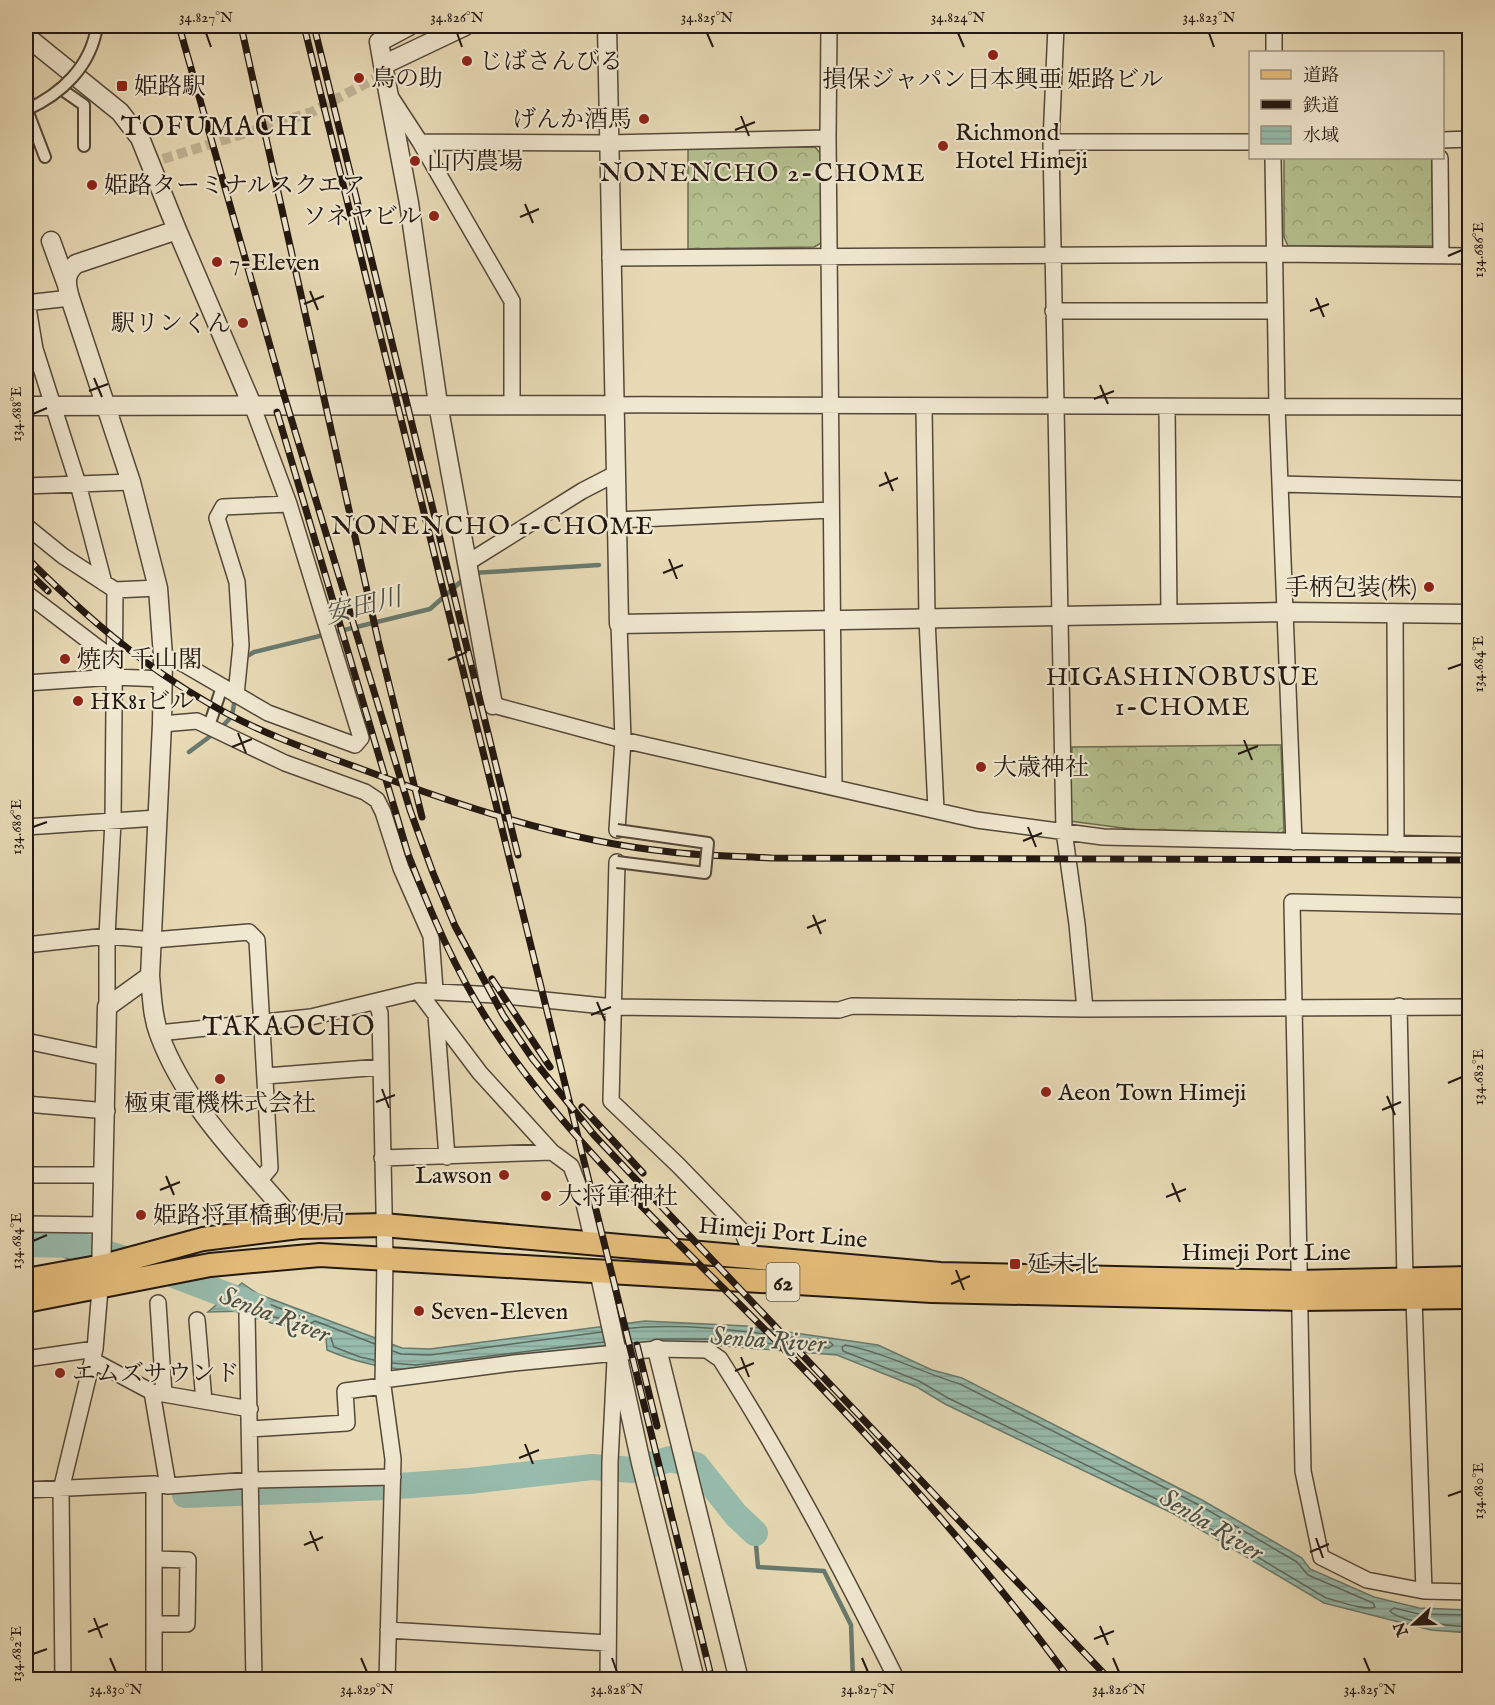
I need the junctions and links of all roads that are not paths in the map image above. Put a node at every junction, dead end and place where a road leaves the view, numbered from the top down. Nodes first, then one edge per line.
1 (97, 26) edge
2 (409, 26) edge
3 (462, 26) edge
4 (607, 26) edge
5 (829, 26) edge
6 (1056, 26) edge
7 (1274, 26) edge
8 (26, 36) edge
9 (1274, 51) edge
10 (383, 65) junction
11 (61, 89) junction
12 (390, 96) junction
13 (26, 110) edge
14 (828, 138) junction
15 (1444, 140) edge
16 (1470, 140) edge
17 (420, 142) junction
18 (1051, 142) junction
19 (1249, 142) edge
20 (609, 143) junction
21 (84, 146) dead end
22 (45, 157) dead end
23 (1273, 159) edge
24 (1440, 159) edge
25 (177, 230) junction
26 (51, 241) dead end
27 (1275, 254) junction
28 (1052, 255) junction
29 (830, 256) junction
30 (1441, 256) junction
31 (1470, 256) edge
32 (610, 258) junction
33 (68, 292) junction
34 (26, 302) edge
35 (1053, 311) junction
36 (1275, 311) junction
37 (832, 403) junction
38 (438, 404) junction
39 (104, 405) junction
40 (252, 405) junction
41 (512, 405) junction
42 (614, 405) junction
43 (26, 406) edge
44 (55, 407) junction
45 (924, 407) junction
46 (1054, 407) junction
47 (1167, 407) junction
48 (1277, 407) junction
49 (1470, 407) edge
50 (615, 474) junction
51 (131, 482) junction
52 (78, 484) junction
53 (1280, 484) junction
54 (26, 486) edge
55 (1470, 489) edge
56 (289, 504) junction
57 (831, 510) junction
58 (616, 520) junction
59 (26, 526) edge
60 (467, 563) junction
61 (109, 587) junction
62 (158, 588) junction
63 (26, 592) edge
64 (1286, 612) junction
65 (1395, 614) junction
66 (1470, 614) edge
67 (1169, 615) junction
68 (1059, 617) junction
69 (831, 619) junction
70 (927, 619) junction
71 (619, 624) junction
72 (163, 656) junction
73 (114, 660) junction
74 (114, 676) junction
75 (163, 679) junction
76 (26, 683) edge
77 (222, 687) junction
78 (236, 695) junction
79 (493, 705) joint
80 (162, 724) junction
81 (209, 726) junction
82 (622, 740) junction
83 (834, 787) junction
84 (936, 810) junction
85 (157, 818) junction
86 (113, 821) junction
87 (26, 827) edge
88 (617, 830) joint
89 (1064, 831) junction
90 (1294, 842) junction
91 (1396, 844) junction
92 (1470, 844) edge
93 (617, 862) joint
94 (1470, 906) edge
95 (107, 936) junction
96 (153, 940) junction
97 (26, 945) edge
98 (150, 975) junction
99 (435, 990) junction
100 (418, 991) junction
101 (376, 1002) junction
102 (1399, 1006) junction
103 (107, 1007) junction
104 (614, 1007) junction
105 (1296, 1007) junction
106 (1470, 1007) edge
107 (1084, 1009) junction
108 (436, 1015) junction
109 (264, 1021) junction
110 (159, 1033) junction
111 (26, 1041) edge
112 (107, 1058) junction
113 (381, 1066) junction
114 (266, 1076) junction
115 (26, 1104) edge
116 (107, 1112) junction
117 (552, 1152) junction
118 (447, 1157) junction
119 (382, 1158) junction
120 (26, 1174) edge
121 (105, 1175) junction
122 (260, 1180) junction
123 (26, 1224) edge
124 (103, 1225) junction
125 (383, 1225) junction
126 (299, 1227) junction
127 (593, 1242) junction
128 (753, 1257) junction
129 (385, 1258) junction
130 (103, 1266) junction
131 (598, 1271) junction
132 (1470, 1278) edge
133 (26, 1280) edge
134 (100, 1289) junction
135 (1409, 1289) junction
136 (1299, 1290) junction
137 (1470, 1298) edge
138 (26, 1301) edge
139 (158, 1303) dead end
140 (247, 1314) dead end
141 (197, 1320) dead end
142 (657, 1349) junction
143 (615, 1352) junction
144 (93, 1355) junction
145 (26, 1359) edge
146 (384, 1380) junction
147 (158, 1393) junction
148 (204, 1401) junction
149 (250, 1409) junction
150 (250, 1429) junction
151 (393, 1477) junction
152 (251, 1480) junction
153 (161, 1485) junction
154 (26, 1490) edge
155 (61, 1490) junction
156 (154, 1559) junction
157 (1424, 1591) junction
158 (1470, 1592) edge
159 (154, 1624) junction
160 (388, 1630) junction
161 (608, 1643) junction
162 (63, 1680) edge
163 (154, 1680) edge
164 (254, 1680) edge
165 (387, 1680) edge
166 (608, 1680) edge
167 (695, 1680) edge
168 (739, 1680) edge
169 (897, 1680) edge

1 - 11 street, bridge
2 - 10 street
3 - 10 street
4 - 20 street
5 - 14 street
6 - 18 street
7 - 9 street
8 - 25 street
10 - 12 street
11 - 13 street, bridge
11 - 21 street
12 - 17 street
12 - 38 street
13 - 22 street
14 - 20 street
14 - 29 street
15 - 16 street
17 - 20 street
17 - 41 street
18 - 19 street
18 - 28 street
20 - 32 street
23 - 27 street
24 - 30 street
25 - 33 street
25 - 40 street
26 - 33 street
27 - 28 street
27 - 30 street
27 - 36 street
28 - 29 street
28 - 35 street
29 - 32 street
29 - 37 street
30 - 31 street
32 - 42 street
33 - 34 street
33 - 39 street
34 - 44 street
35 - 36 street
35 - 46 street
36 - 48 street
37 - 42 street
37 - 45 street
37 - 57 street
38 - 40 street
38 - 41 street
38 - 60 street
39 - 40 street
39 - 44 street
39 - 51 street
40 - 56 street
41 - 42 street
42 - 50 street
43 - 44 street
44 - 52 street
45 - 46 street
45 - 70 street
46 - 47 street
46 - 68 street
47 - 48 street
47 - 67 street
48 - 49 street
48 - 53 street
50 - 58 street
50 - 60 street
51 - 52 street
51 - 62 street
52 - 54 street
52 - 61 street
53 - 55 street
53 - 64 street
56 - 78 street
56 - 78 street
57 - 58 street
57 - 69 street
58 - 71 street
59 - 61 street
60 - 79 street
61 - 62 street
61 - 73 street
62 - 72 street
63 - 73 street
64 - 65 street
64 - 67 street
64 - 90 street
65 - 66 street
65 - 91 street
67 - 68 street
68 - 70 street
68 - 89 street
69 - 70 street
69 - 71 street
69 - 83 street
70 - 84 street
71 - 82 street
72 - 75 street
72 - 77 street
73 - 74 street
74 - 75 street
74 - 76 street
74 - 86 street
75 - 80 street
77 - 78 street
77 - 81 street
79 - 82 street
80 - 81 street
80 - 85 street
81 - 99 street
82 - 83 street
82 - 88 street
83 - 84 street
84 - 89 street
85 - 86 street
85 - 96 street
86 - 87 street
86 - 95 street
88 - 93 street, bridge
89 - 90 street
89 - 107 street
90 - 91 street
91 - 92 street
93 - 104 street
94 - 105 street
95 - 96 street
95 - 97 street
95 - 103 street
96 - 98 street
96 - 109 street
98 - 103 street
98 - 110 street
99 - 100 street
99 - 104 street
100 - 101 street
100 - 108 street
101 - 109 street
101 - 113 street
102 - 105 street
102 - 106 street
102 - 135 street
103 - 112 street
104 - 107 street
104 - 128 street
105 - 107 street
105 - 136 street
108 - 117 street
108 - 118 street
109 - 110 street
109 - 114 street
110 - 122 street
111 - 112 street
112 - 116 street
113 - 114 street
113 - 119 street
114 - 122 street
115 - 116 street
116 - 121 street
117 - 118 street
117 - 127 street
118 - 119 street
119 - 125 street
120 - 121 street
121 - 124 street
122 - 126 street
123 - 124 street
124 - 130 street
125 - 126 main road, Himeji Port Line / 62
125 - 127 main road, Himeji Port Line / 62
125 - 129 street
126 - 130 main road, Himeji Port Line / 62
127 - 128 main road, Himeji Port Line / 62
128 - 136 main road, Himeji Port Line / 62
129 - 131 main road, Himeji Port Line / 62
129 - 134 main road, Himeji Port Line / 62
129 - 146 street
130 - 133 main road, Himeji Port Line / 62
130 - 134 street
131 - 136 main road, Himeji Port Line / 62
131 - 143 street
132 - 135 main road, Himeji Port Line / 62
134 - 138 main road, Himeji Port Line / 62
134 - 144 street
135 - 136 main road, Himeji Port Line / 62
135 - 137 main road, Himeji Port Line / 62
135 - 157 street
136 - 157 street
139 - 147 street
140 - 149 street
141 - 148 street
142 - 143 street
142 - 168 street
142 - 169 street
143 - 146 street
143 - 161 street
143 - 167 street
144 - 145 street
144 - 147 street
144 - 155 street
146 - 150 street
146 - 151 street
147 - 148 street
147 - 153 street
148 - 149 street
149 - 150 street
150 - 152 street
151 - 152 street
151 - 160 street
152 - 153 street
152 - 164 street
153 - 155 street
153 - 156 street
154 - 155 street
155 - 162 street
156 - 159 street
156 - 159 street
157 - 158 street
159 - 163 street
160 - 161 street
160 - 165 street
161 - 166 street

